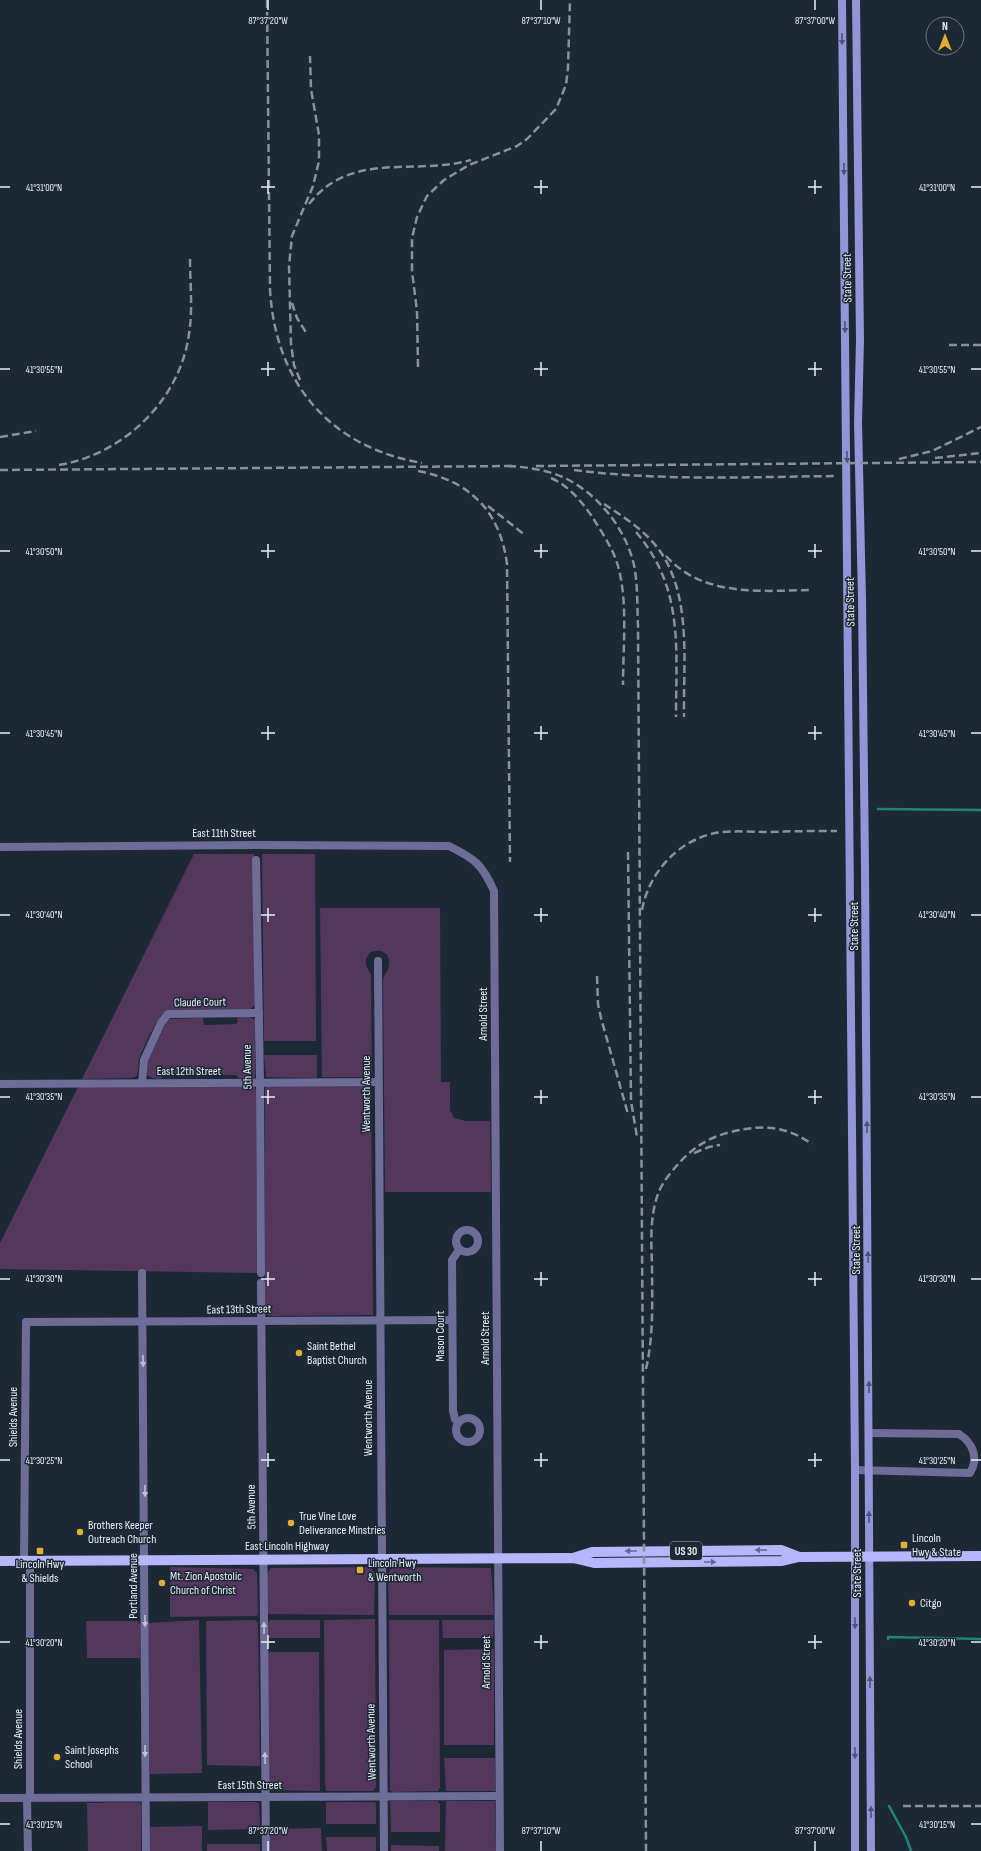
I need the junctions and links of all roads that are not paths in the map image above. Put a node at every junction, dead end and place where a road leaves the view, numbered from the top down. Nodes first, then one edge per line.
1 (842, 0) edge
2 (856, 0) edge
3 (449, 846) joint
4 (0, 847) edge
5 (256, 860) dead end
6 (378, 961) dead end
7 (259, 1013) junction
8 (260, 1082) junction
9 (378, 1082) junction
10 (142, 1083) junction
11 (0, 1084) edge
12 (459, 1250) dead end
13 (142, 1273) dead end
14 (261, 1273) dead end
15 (261, 1283) dead end
16 (380, 1320) junction
17 (452, 1320) junction
18 (261, 1321) junction
19 (26, 1322) joint
20 (142, 1322) junction
21 (459, 1422) dead end
22 (869, 1433) junction
23 (855, 1470) junction
24 (869, 1470) junction
25 (855, 1556) junction
26 (869, 1556) junction
27 (981, 1556) edge
28 (498, 1558) junction
29 (263, 1559) junction
30 (381, 1559) junction
31 (145, 1560) junction
32 (0, 1561) edge
33 (27, 1561) junction
34 (384, 1796) junction
35 (499, 1796) junction
36 (265, 1797) junction
37 (0, 1798) edge
38 (29, 1798) junction
39 (146, 1798) junction
40 (28, 1851) edge
41 (146, 1851) edge
42 (266, 1851) edge
43 (384, 1851) edge
44 (500, 1851) edge
45 (855, 1851) edge
46 (871, 1851) edge

1 -> 23 street, State Street
22 -> 2 street, State Street
3 - 4 street, East 11th Street
3 - 28 street, Arnold Street
5 - 7 street, 5th Avenue
6 - 9 street, Wentworth Avenue
7 - 8 street, 5th Avenue
7 - 10 street, Claude Court
8 - 9 street, East 12th Street
8 - 10 street, East 12th Street
8 - 14 street, 5th Avenue
9 - 16 street, Wentworth Avenue
10 - 11 street, East 12th Street
12 - 17 street, Mason Court
13 - 20 street, Portland Avenue
15 - 18 street, 5th Avenue
16 - 17 street, East 13th Street
16 - 18 street, East 13th Street
16 - 30 street, Wentworth Avenue
17 - 21 street, Mason Court
18 - 20 street, East 13th Street
18 - 29 street, 5th Avenue
19 - 20 street, East 13th Street
19 - 33 street, Shields Avenue
20 -> 31 street, Portland Avenue
22 - 24 street, State Street
22 - 24 street
23 - 24 street
23 - 25 street, State Street
26 -> 24 street, State Street
25 - 26 main road, East Lincoln Highway / US 30
25 - 28 main road, East Lincoln Highway / US 30
25 -> 45 street, State Street
26 - 27 main road, East Lincoln Highway / US 30
46 -> 26 street, State Street
28 - 30 main road, East Lincoln Highway / US 30
28 - 35 street, Arnold Street
29 - 30 main road, East Lincoln Highway / US 30
29 - 31 main road, East Lincoln Highway / US 30
36 -> 29 street, 5th Avenue
30 - 34 street, Wentworth Avenue
31 - 33 main road, East Lincoln Highway / US 30
31 -> 39 street, Portland Avenue
32 - 33 main road, East Lincoln Highway / US 30
33 - 38 street, Shields Avenue
34 - 35 street, East 15th Street
34 - 36 street, East 15th Street
34 - 43 street, Wentworth Avenue
35 - 44 street, Arnold Street
36 - 39 street, East 15th Street
36 - 42 street, 5th Avenue
37 - 38 street, East 15th Street
38 - 39 street, East 15th Street
38 - 40 street, Shields Avenue
39 - 41 street, Portland Avenue

